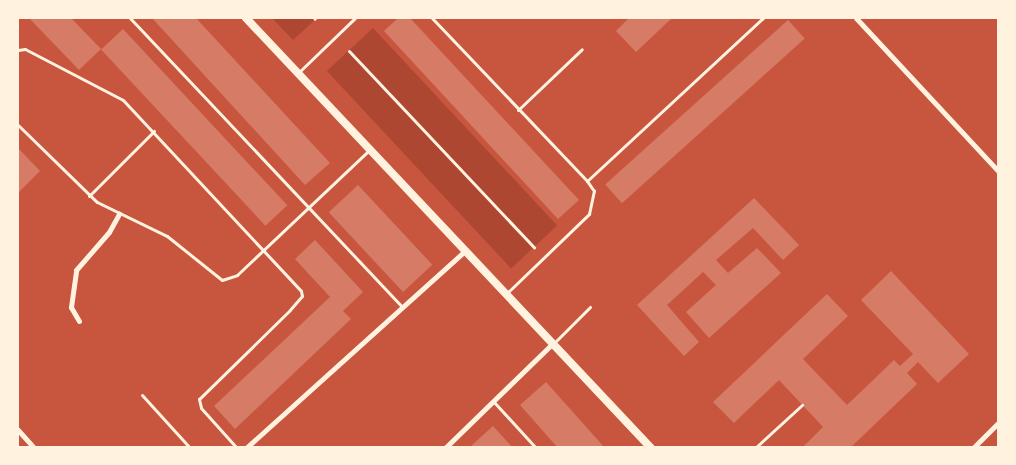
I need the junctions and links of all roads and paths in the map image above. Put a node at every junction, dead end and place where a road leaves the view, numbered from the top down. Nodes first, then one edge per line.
1 (130, 18) edge
2 (246, 18) edge
3 (355, 18) edge
4 (432, 18) edge
5 (762, 18) edge
6 (856, 18) edge
7 (582, 49) dead end
8 (18, 50) edge
9 (349, 51) dead end
10 (299, 72) junction
11 (518, 110) junction
12 (18, 125) edge
13 (154, 131) junction
14 (371, 148) junction
15 (998, 171) edge
16 (587, 182) junction
17 (89, 196) junction
18 (308, 209) junction
19 (119, 214) junction
20 (534, 247) dead end
21 (466, 250) junction
22 (264, 251) junction
23 (507, 293) junction
24 (590, 307) dead end
25 (402, 308) junction
26 (79, 321) dead end
27 (554, 343) junction
28 (142, 395) dead end
29 (492, 401) junction
30 (802, 405) dead end
31 (998, 423) edge
32 (18, 430) edge
33 (34, 448) edge
34 (190, 448) edge
35 (238, 448) edge
36 (246, 448) edge
37 (445, 448) edge
38 (536, 448) edge
39 (652, 448) edge
40 (754, 448) edge
41 (973, 448) edge

1 - 18 lane
2 - 10 street
3 - 10 lane
4 - 11 lane
5 - 16 lane
6 - 15 street
7 - 11 lane
8 - 13 lane
9 - 20 path
10 - 14 street
11 - 16 lane
12 - 17 lane
13 - 17 lane
13 - 22 lane
14 - 18 lane
14 - 21 street
16 - 23 lane
17 - 19 lane
18 - 22 lane
18 - 25 lane
19 - 22 lane
19 - 26 street
21 - 23 street
21 - 25 street
22 - 35 lane
23 - 27 street
24 - 27 lane
25 - 36 street
27 - 29 street
27 - 39 street
28 - 34 lane
29 - 37 street
29 - 38 lane
30 - 40 path
31 - 41 street
32 - 33 street

